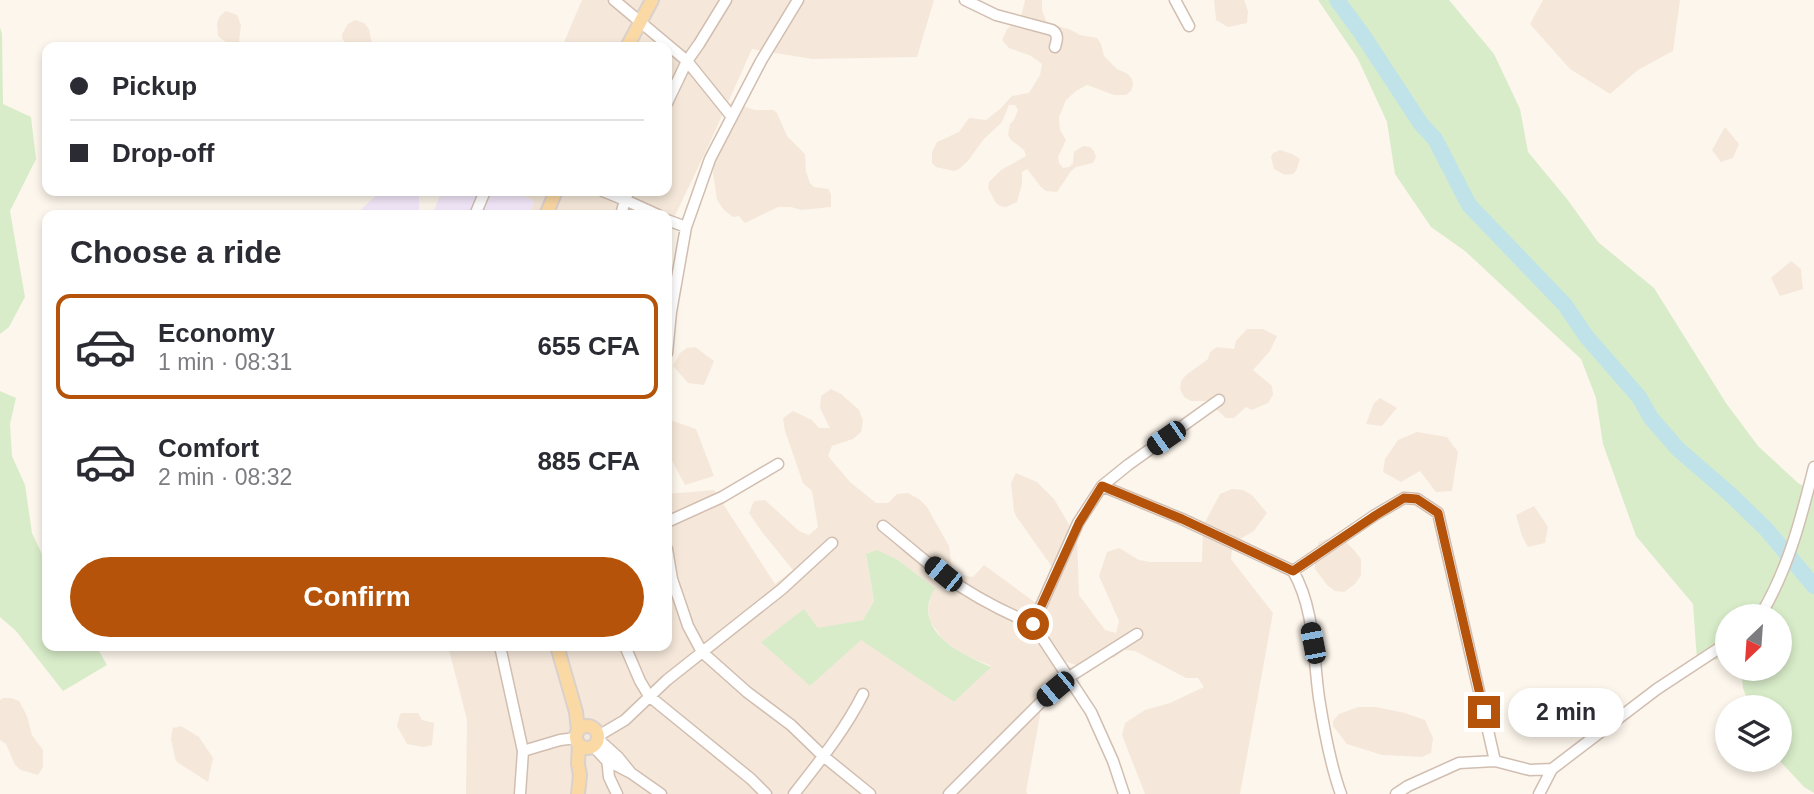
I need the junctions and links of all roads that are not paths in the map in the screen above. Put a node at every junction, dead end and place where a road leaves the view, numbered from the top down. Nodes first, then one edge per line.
1 (614, 0) edge
2 (652, 0) edge
3 (726, 0) edge
4 (798, 0) edge
5 (965, 0) edge
6 (1175, 0) edge
7 (641, 21) junction
8 (1189, 26) dead end
9 (630, 42) edge
10 (665, 42) edge
11 (1055, 47) dead end
12 (672, 48) edge
13 (687, 61) junction
14 (672, 92) edge
15 (732, 117) junction
16 (629, 196) edge
17 (650, 210) edge
18 (672, 221) edge
19 (686, 227) junction
20 (672, 306) edge
21 (1219, 400) dead end
22 (778, 464) dead end
23 (1814, 467) edge
24 (1102, 486) junction
25 (672, 520) edge
26 (883, 527) dead end
27 (831, 543) dead end
28 (1293, 571) junction
29 (672, 579) edge
30 (1767, 604) edge
31 (1033, 624) junction
32 (1137, 635) dead end
33 (501, 651) edge
34 (558, 651) edge
35 (627, 651) edge
36 (1715, 651) edge
37 (702, 652) junction
38 (1069, 677) junction
39 (863, 694) dead end
40 (649, 696) junction
41 (588, 738) junction
42 (523, 751) junction
43 (609, 755) junction
44 (822, 755) junction
45 (1495, 761) junction
46 (1552, 769) junction
47 (520, 794) edge
48 (578, 794) edge
49 (617, 794) edge
50 (662, 794) edge
51 (766, 794) edge
52 (794, 794) edge
53 (870, 794) edge
54 (948, 794) edge
55 (1124, 794) edge
56 (1341, 794) edge
57 (1396, 794) edge
58 (1539, 794) edge

1 - 7 street
2 - 7 main road
3 - 13 street
4 - 15 street
5 - 11 street
6 - 8 street
7 - 9 main road
7 - 10 street
12 - 13 street
13 - 14 street
13 - 15 street
15 - 19 street
16 - 17 street
18 - 19 street
19 - 20 street
21 - 24 street
22 - 25 street
23 - 30 street
24 - 28 street
24 - 31 street
26 - 31 street
27 - 37 street
28 - 45 street
28 - 56 street
29 - 37 street
31 - 38 street
32 - 38 street
33 - 42 street
34 - 41 main road
35 - 40 street
36 - 46 street
37 - 40 street
37 - 44 street
38 - 54 street
38 - 55 street
39 - 44 street
40 - 41 street
40 - 51 street
41 - 42 street
41 - 43 street
41 - 48 main road
42 - 47 street
43 - 49 street
43 - 50 street
44 - 52 street
44 - 53 street
45 - 46 street
45 - 57 street
46 - 58 street

